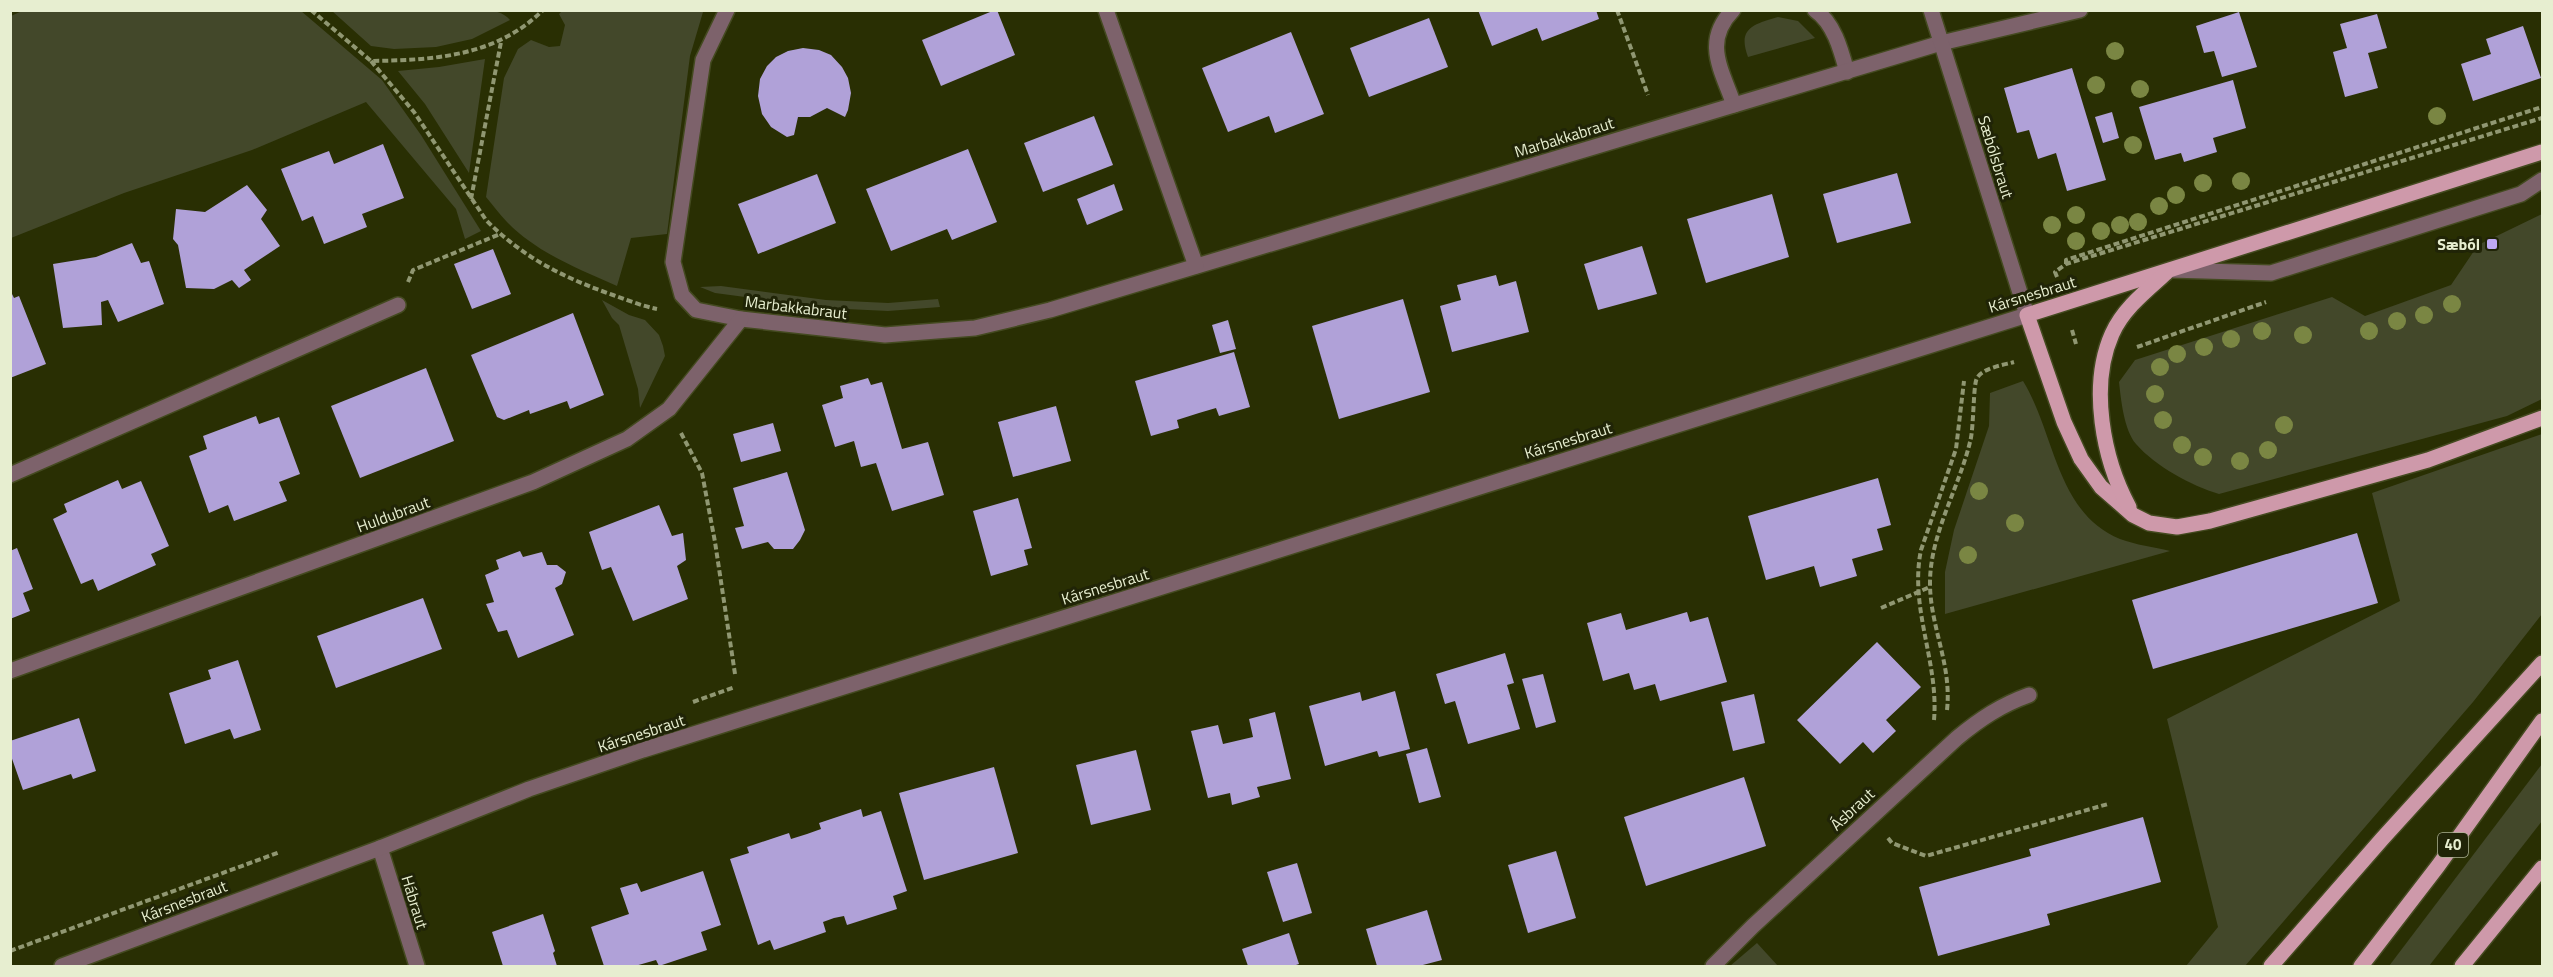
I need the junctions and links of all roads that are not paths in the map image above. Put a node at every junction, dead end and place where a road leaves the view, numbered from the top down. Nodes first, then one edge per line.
1 (727, 10) edge
2 (1106, 10) edge
3 (1733, 10) edge
4 (1815, 10) edge
5 (1931, 10) edge
6 (2080, 10) edge
7 (1941, 43) junction
8 (1847, 72) junction
9 (1734, 105) junction
10 (2542, 152) edge
11 (2542, 180) edge
12 (1196, 266) junction
13 (2168, 270) junction
14 (398, 305) road end
15 (2027, 315) junction
16 (741, 319) junction
17 (2542, 418) edge
18 (10, 475) edge
19 (2133, 514) junction
20 (2542, 663) edge
21 (10, 670) edge
22 (2029, 696) dead end
23 (2542, 721) edge
24 (380, 848) junction
25 (2542, 868) edge
26 (62, 966) edge
27 (417, 966) edge
28 (1713, 966) edge
29 (2271, 966) edge
30 (2361, 966) edge
31 (2462, 966) edge

1 - 16 street, Marbakkabraut
2 - 12 street
3 - 9 street
4 - 8 street
5 - 7 street, Sæbólsbraut
6 - 7 street, Marbakkabraut
7 - 8 street, Marbakkabraut
7 - 15 street, Sæbólsbraut
8 - 9 street, Marbakkabraut
9 - 12 street, Marbakkabraut
10 - 13 main road, Kársnesbraut
11 - 13 street, Kársnesbraut
12 - 16 street, Marbakkabraut
13 - 15 main road, Kársnesbraut
13 - 19 main road
14 - 18 street
15 - 19 main road
15 - 24 street, Kársnesbraut
16 - 21 street, Huldubraut
17 - 19 main road
20 - 29 main road
22 - 28 street, Ásbraut
23 - 30 main road, 40
24 - 26 street, Kársnesbraut
24 - 27 street, Hábraut
25 - 31 main road

